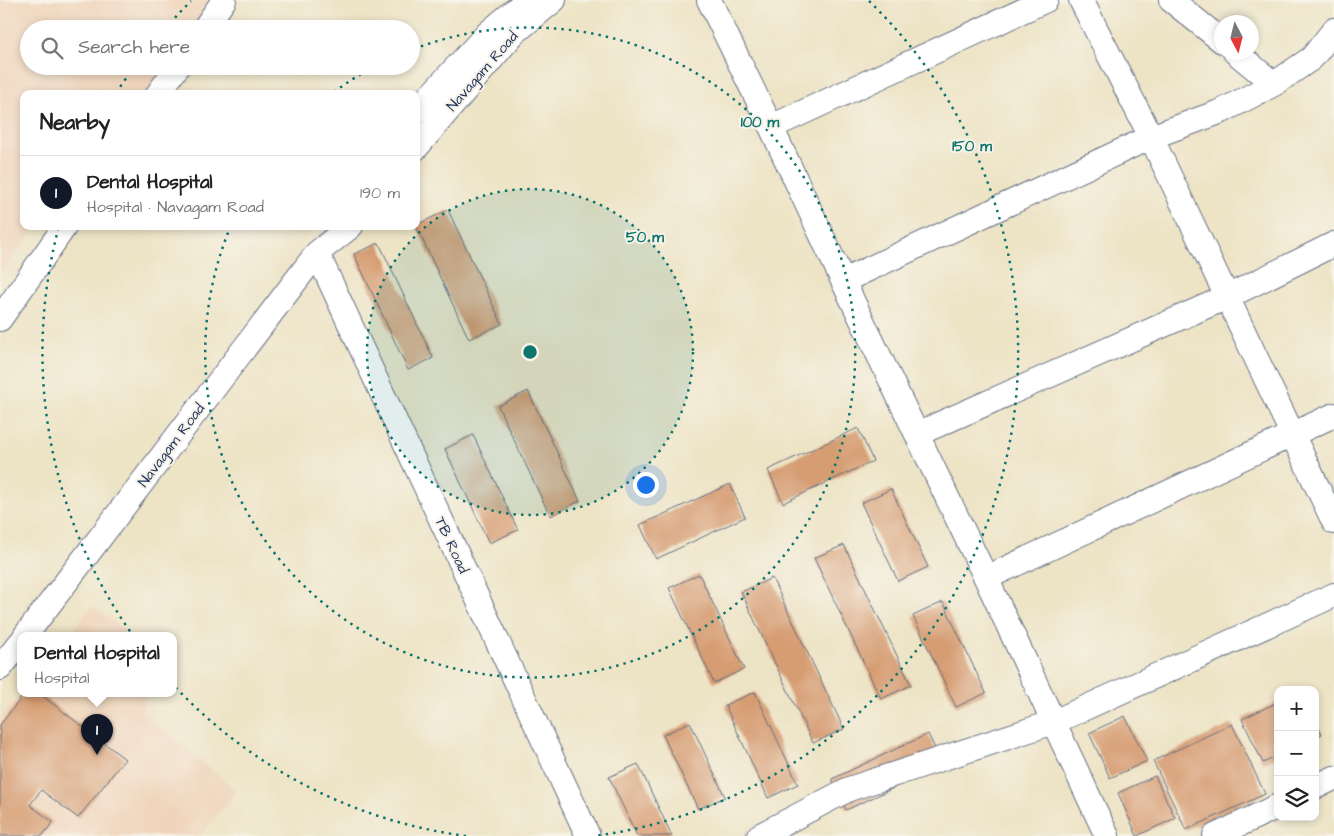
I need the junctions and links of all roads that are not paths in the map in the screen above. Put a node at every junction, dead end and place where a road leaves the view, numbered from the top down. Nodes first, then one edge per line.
1 (224, 0) edge
2 (527, 0) edge
3 (554, 0) edge
4 (709, 0) edge
5 (1046, 0) edge
6 (1081, 0) edge
7 (1171, 0) edge
8 (210, 20) edge
9 (1334, 30) edge
10 (1214, 35) edge
11 (1246, 60) edge
12 (172, 75) edge
13 (1274, 84) junction
14 (161, 90) edge
15 (420, 107) edge
16 (771, 127) junction
17 (1152, 137) junction
18 (420, 143) edge
19 (62, 230) edge
20 (326, 230) edge
21 (346, 230) edge
22 (1334, 244) edge
23 (317, 253) junction
24 (843, 281) junction
25 (1227, 297) junction
26 (0, 319) edge
27 (1334, 415) edge
28 (917, 434) junction
29 (1292, 434) junction
30 (1334, 522) edge
31 (986, 578) junction
32 (1334, 595) edge
33 (24, 632) edge
34 (1054, 722) junction
35 (1334, 778) edge
36 (1319, 785) edge
37 (1274, 808) edge
38 (588, 836) edge
39 (759, 836) edge
40 (1107, 836) edge
41 (1216, 836) edge

1 - 8 street
2 - 15 street, Navagam Road
3 - 18 street, Navagam Road
4 - 16 street
5 - 16 street
6 - 17 street
7 - 10 street
9 - 13 street
11 - 13 street
12 - 14 street
13 - 17 street
16 - 24 street
17 - 24 street
17 - 25 street
19 - 26 street
20 - 23 street, Navagam Road
21 - 23 street, Navagam Road
22 - 25 street
23 - 33 street, Navagam Road
23 - 38 street, TB Road
24 - 28 street
25 - 28 street
25 - 29 street
27 - 29 street
28 - 31 street
29 - 30 street
29 - 31 street
31 - 34 street
32 - 34 street
34 - 39 street
34 - 40 street
35 - 36 street
37 - 41 street

